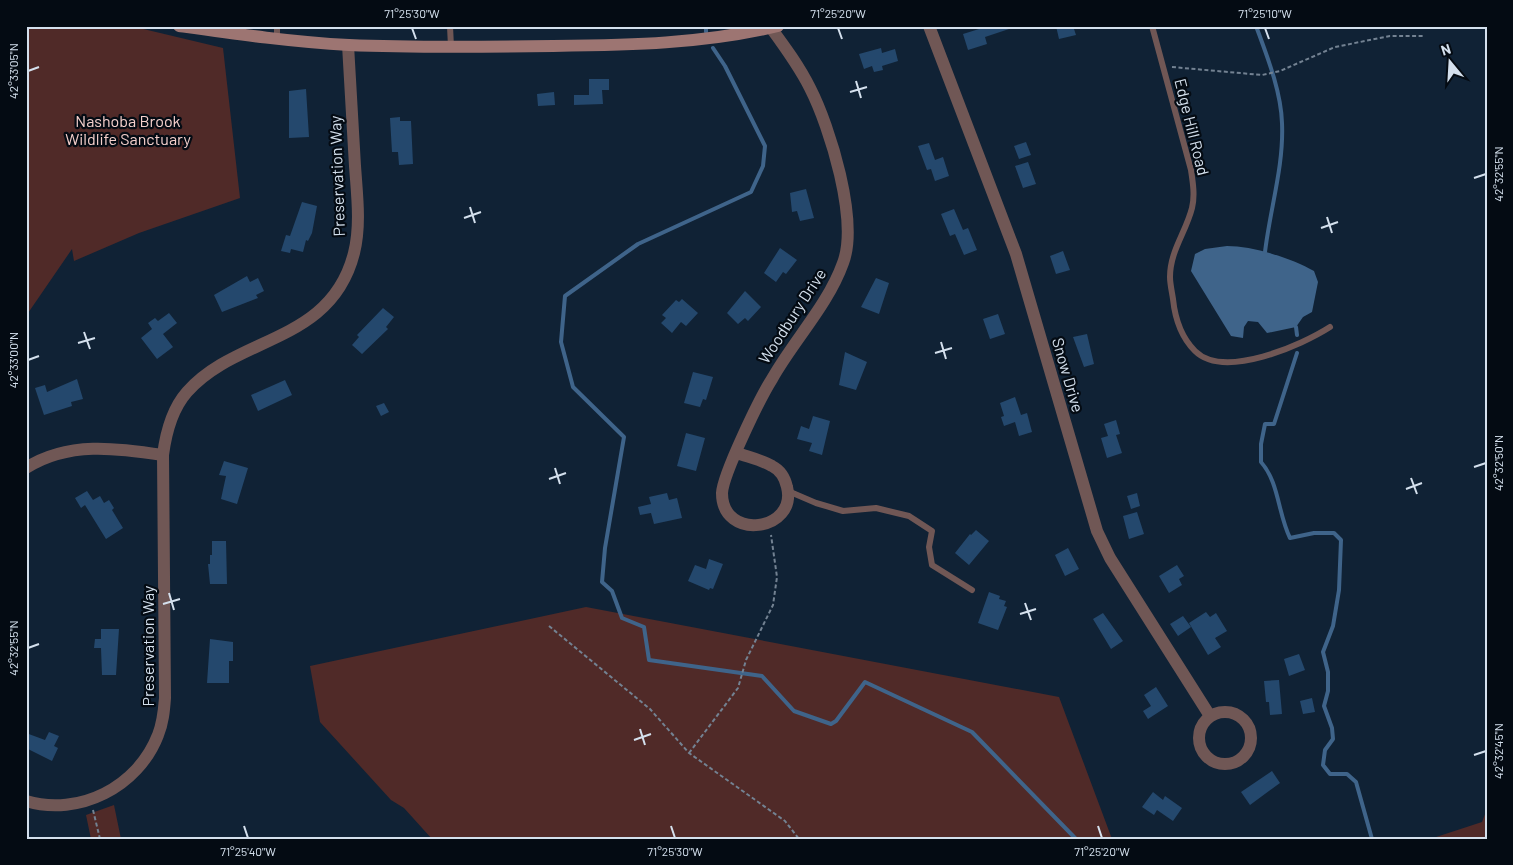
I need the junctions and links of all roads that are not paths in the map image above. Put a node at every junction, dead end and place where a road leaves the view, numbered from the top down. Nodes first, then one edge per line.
1 (180, 26) edge
2 (450, 26) edge
3 (929, 26) edge
4 (1152, 26) edge
5 (774, 27) edge
6 (277, 33) edge
7 (348, 45) junction
8 (451, 47) junction
9 (1330, 327) dead end
10 (737, 452) junction
11 (163, 455) junction
12 (26, 468) edge
13 (788, 491) junction
14 (972, 590) dead end
15 (1210, 716) junction
16 (26, 801) edge

1 - 6 main road
2 - 8 lane
3 - 15 street, Snow Drive
4 - 9 lane, Edge Hill Road
5 - 8 main road
5 - 10 street, Woodbury Drive
6 - 7 main road
7 - 8 main road
7 - 11 street, Preservation Way
10 - 13 street
10 - 13 street, Woodbury Drive
11 - 12 street
11 - 16 street, Preservation Way
13 - 14 lane
15 - 15 street

